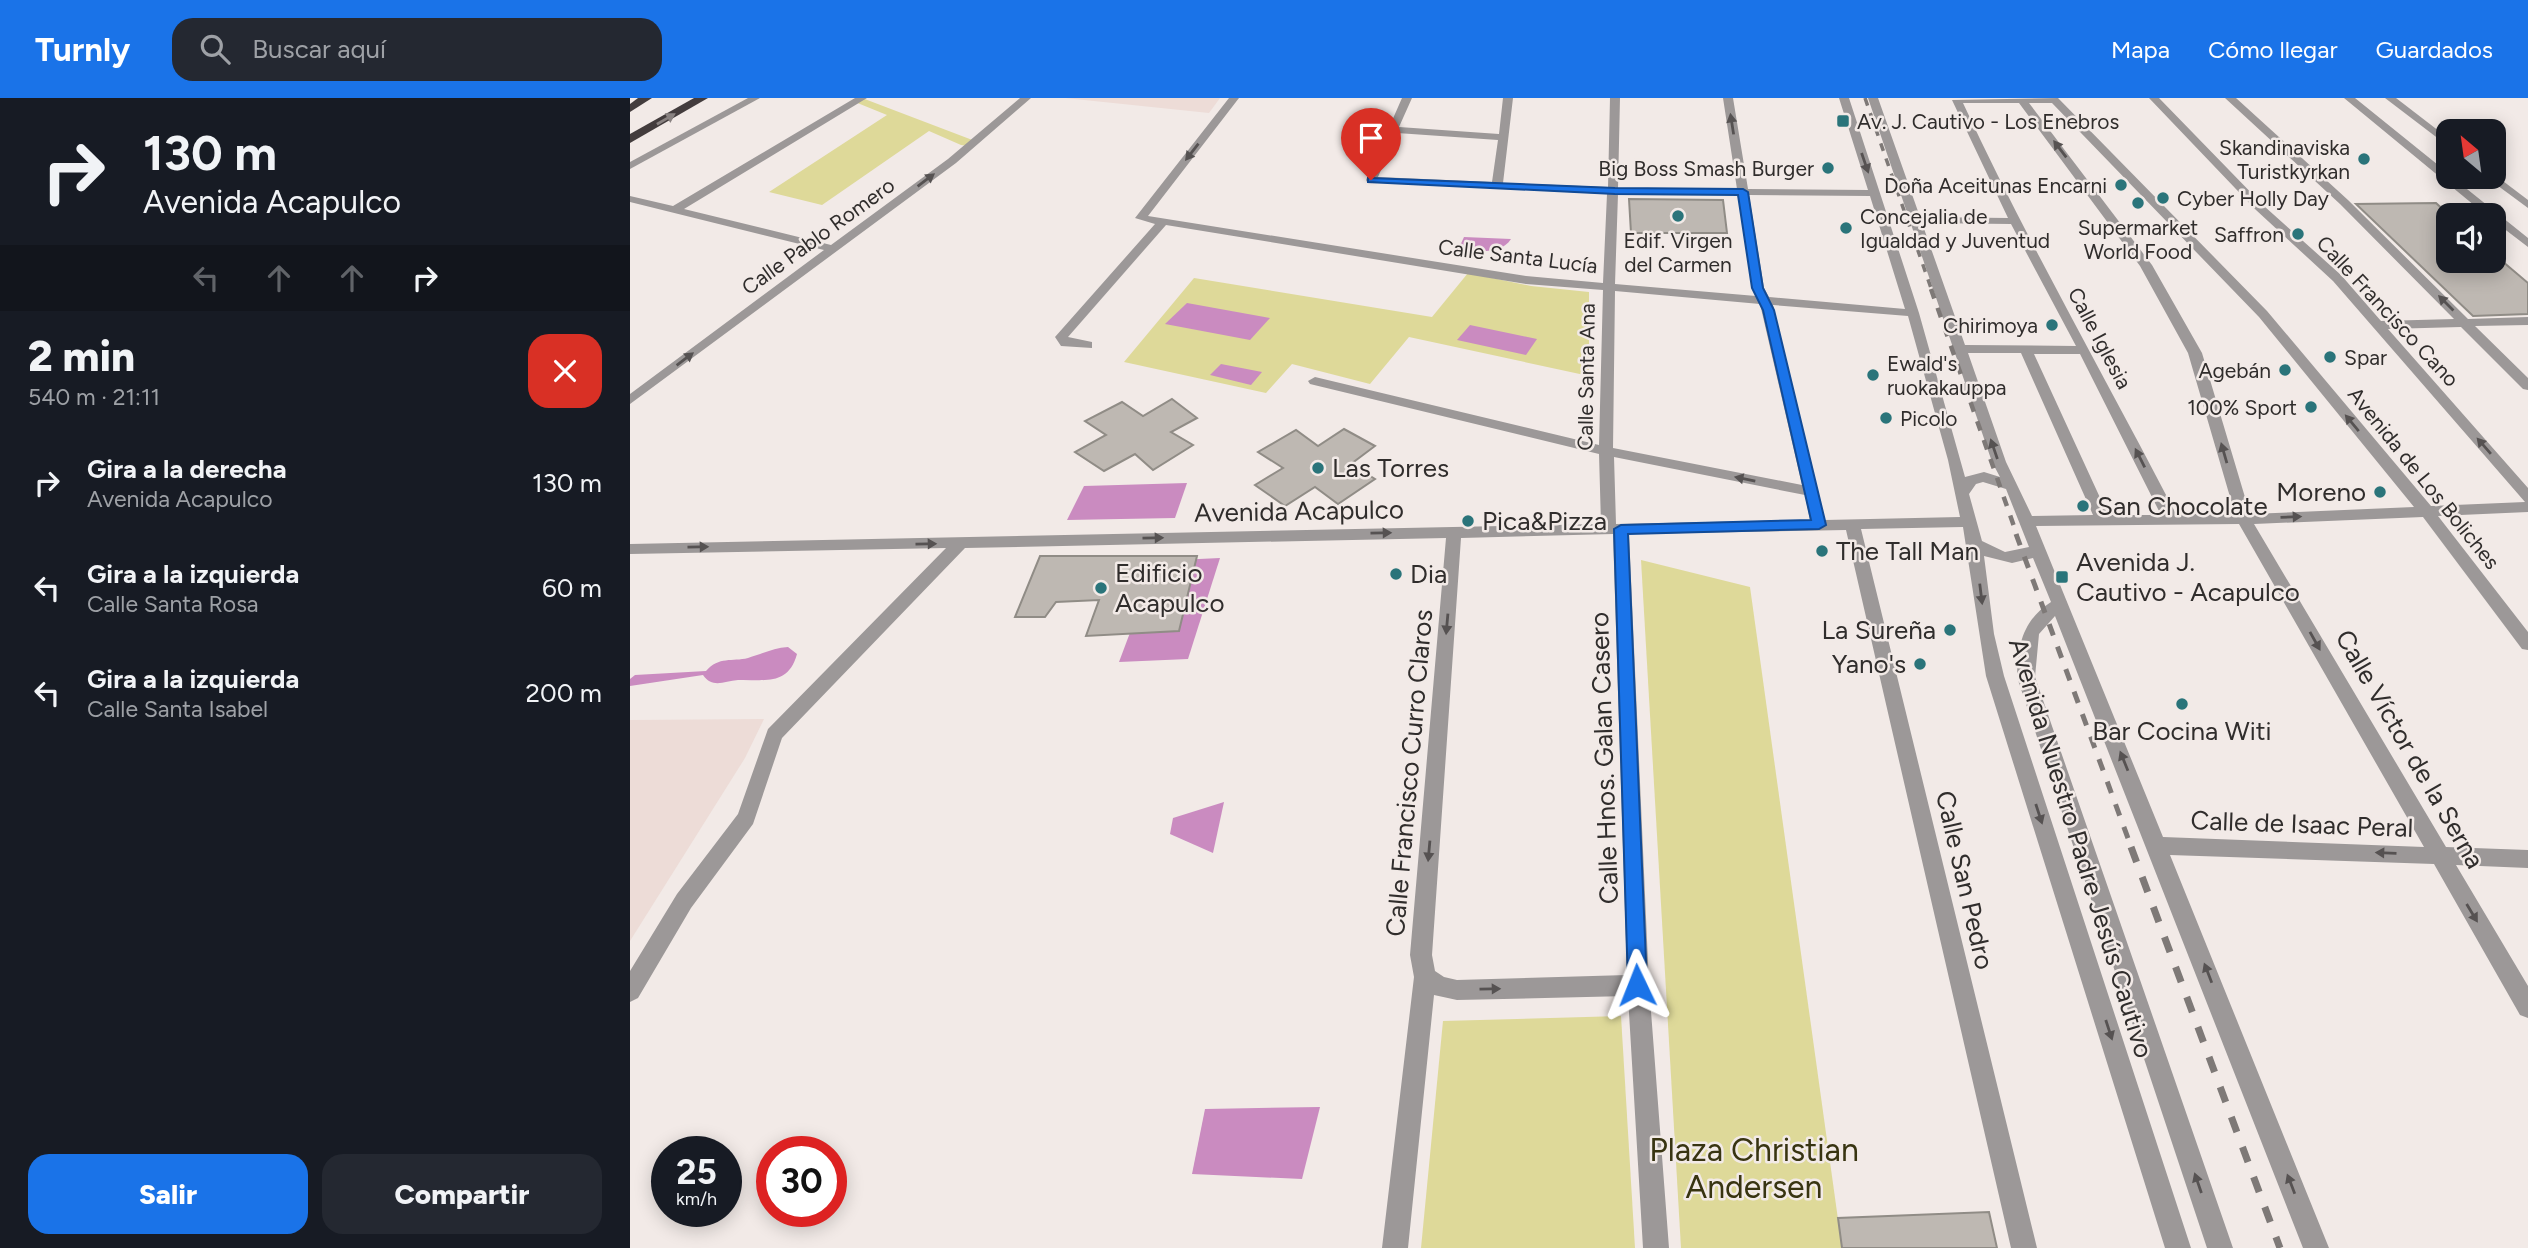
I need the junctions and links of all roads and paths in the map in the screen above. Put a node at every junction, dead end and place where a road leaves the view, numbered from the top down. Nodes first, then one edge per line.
1 (646, 98) edge
2 (702, 98) edge
3 (755, 98) edge
4 (862, 98) edge
5 (1026, 98) edge
6 (1234, 98) edge
7 (1407, 98) edge
8 (1508, 98) edge
9 (1615, 98) edge
10 (1728, 98) edge
11 (1844, 98) edge
12 (1873, 98) edge
13 (2154, 98) edge
14 (2230, 98) edge
15 (2349, 98) edge
16 (2390, 98) edge
17 (2054, 99) edge
18 (2022, 100) edge
19 (630, 109) edge
20 (653, 111) dead end
21 (630, 126) edge
22 (1395, 130) junction
23 (2436, 134) edge
24 (1505, 137) junction
25 (630, 139) edge
26 (630, 166) edge
27 (1497, 186) junction
28 (2506, 188) edge
29 (1615, 191) junction
30 (1743, 192) junction
31 (1875, 193) junction
32 (630, 199) edge
33 (2477, 203) edge
34 (2528, 205) edge
35 (674, 210) junction
36 (1914, 220) junction
37 (2015, 221) junction
38 (1163, 222) junction
39 (2506, 226) edge
40 (2528, 244) edge
41 (833, 249) junction
42 (1608, 286) junction
43 (1764, 300) junction
44 (1913, 313) junction
45 (2528, 321) edge
46 (2467, 323) junction
47 (2380, 325) junction
48 (1087, 345) dead end
49 (1959, 349) junction
50 (2020, 350) junction
51 (2085, 350) junction
52 (1315, 381) dead end
53 (2528, 386) edge
54 (630, 400) edge
55 (1606, 451) junction
56 (2012, 486) junction
57 (1812, 492) junction
58 (1961, 494) junction
59 (2528, 498) edge
60 (2528, 508) edge
61 (2428, 513) junction
62 (2171, 519) junction
63 (2244, 519) junction
64 (2103, 520) junction
65 (2026, 521) junction
66 (1970, 522) junction
67 (1852, 524) junction
68 (1819, 525) junction
69 (1615, 530) junction
70 (1454, 531) junction
71 (960, 543) junction
72 (1976, 544) junction
73 (630, 549) edge
74 (2036, 550) junction
75 (2060, 604) junction
76 (2528, 643) edge
77 (2158, 846) junction
78 (2438, 855) junction
79 (2528, 859) edge
80 (1425, 977) junction
81 (1637, 985) junction
82 (630, 991) edge
83 (2528, 1007) edge
84 (1395, 1248) edge
85 (1656, 1248) edge
86 (2024, 1248) edge
87 (2178, 1248) edge
88 (2220, 1248) edge
89 (2316, 1248) edge

1 - 19 highway
25 -> 2 highway
3 - 26 street
4 - 35 street
41 -> 5 street, Calle Pablo Romero
6 -> 38 street
7 - 22 street
8 - 24 street
9 - 29 street, Calle Santa Ana
30 -> 10 street
11 -> 31 street, Avenida Nuestro Padre Jesús Cautivo
12 - 36 street, Avenida Nuestro Padre Jesús Cautivo
13 - 47 street, Calle Francisco Cano
46 -> 14 street
15 - 33 street
16 - 23 street
17 - 18 street
61 -> 17 street, Avenida de Los Boliches
18 - 37 street, Calle Iglesia
63 -> 18 street, Calle Víctor de la Serna
20 - 21 highway
22 - 24 street
22 - 27 street
24 - 27 street
27 - 29 street
28 - 34 street
29 - 30 street
29 - 42 street, Calle Santa Ana
30 - 31 street
30 - 43 street
31 - 44 street, Avenida Nuestro Padre Jesús Cautivo
32 - 35 street
35 - 41 street
36 - 37 street
36 - 49 street, Avenida Nuestro Padre Jesús Cautivo
37 - 51 street, Calle Iglesia
38 - 42 street, Calle Santa Lucía
38 - 48 street
39 - 40 street
54 -> 41 street, Calle Pablo Romero
42 - 43 street, Calle Santa Lucía
42 - 55 street, Calle Santa Ana
43 - 44 street, Calle Santa Lucía
43 - 57 street
44 - 58 street, Avenida Nuestro Padre Jesús Cautivo
45 - 46 street
46 - 47 street
46 - 53 street
59 -> 47 street, Calle Francisco Cano
49 - 50 street
56 -> 49 street, Avenida Nuestro Padre Jesús Cautivo
50 - 51 street
50 - 64 street
62 -> 51 street, Calle Iglesia
52 - 55 street
57 -> 55 street
55 - 69 street, Calle Santa Ana
56 - 58 street
56 - 65 street, Avenida Nuestro Padre Jesús Cautivo
57 - 68 street
58 - 66 street, Avenida Nuestro Padre Jesús Cautivo
60 - 61 street
63 -> 61 street
61 - 76 street, Avenida de Los Boliches
62 - 63 street
62 - 64 street
63 -> 78 street, Calle Víctor de la Serna
64 - 65 street
65 - 74 street, Avenida Nuestro Padre Jesús Cautivo
66 - 67 street, Avenida Acapulco
66 - 72 street, Avenida Nuestro Padre Jesús Cautivo
67 - 68 street, Avenida Acapulco
67 - 86 street, Calle San Pedro
68 - 69 street, Avenida Acapulco
69 - 70 street, Avenida Acapulco
69 - 81 street, Calle Hnos. Galan Casero
71 -> 70 street, Avenida Acapulco
70 -> 80 street, Calle Francisco Curro Claros
73 -> 71 street, Avenida Acapulco
71 - 82 street
72 - 74 street
72 -> 87 street, Avenida Nuestro Padre Jesús Cautivo
74 - 75 street, Avenida Nuestro Padre Jesús Cautivo
77 -> 75 street, Avenida Nuestro Padre Jesús Cautivo
88 -> 75 street, Avenida Nuestro Padre Jesús Cautivo
78 -> 77 street, Calle de Isaac Peral
89 -> 77 street, Avenida Nuestro Padre Jesús Cautivo
78 - 79 street, Calle de Isaac Peral
78 -> 83 street, Calle Víctor de la Serna
80 -> 81 street
80 - 84 street, Calle Francisco Curro Claros
81 - 85 street, Calle Hnos. Galan Casero

